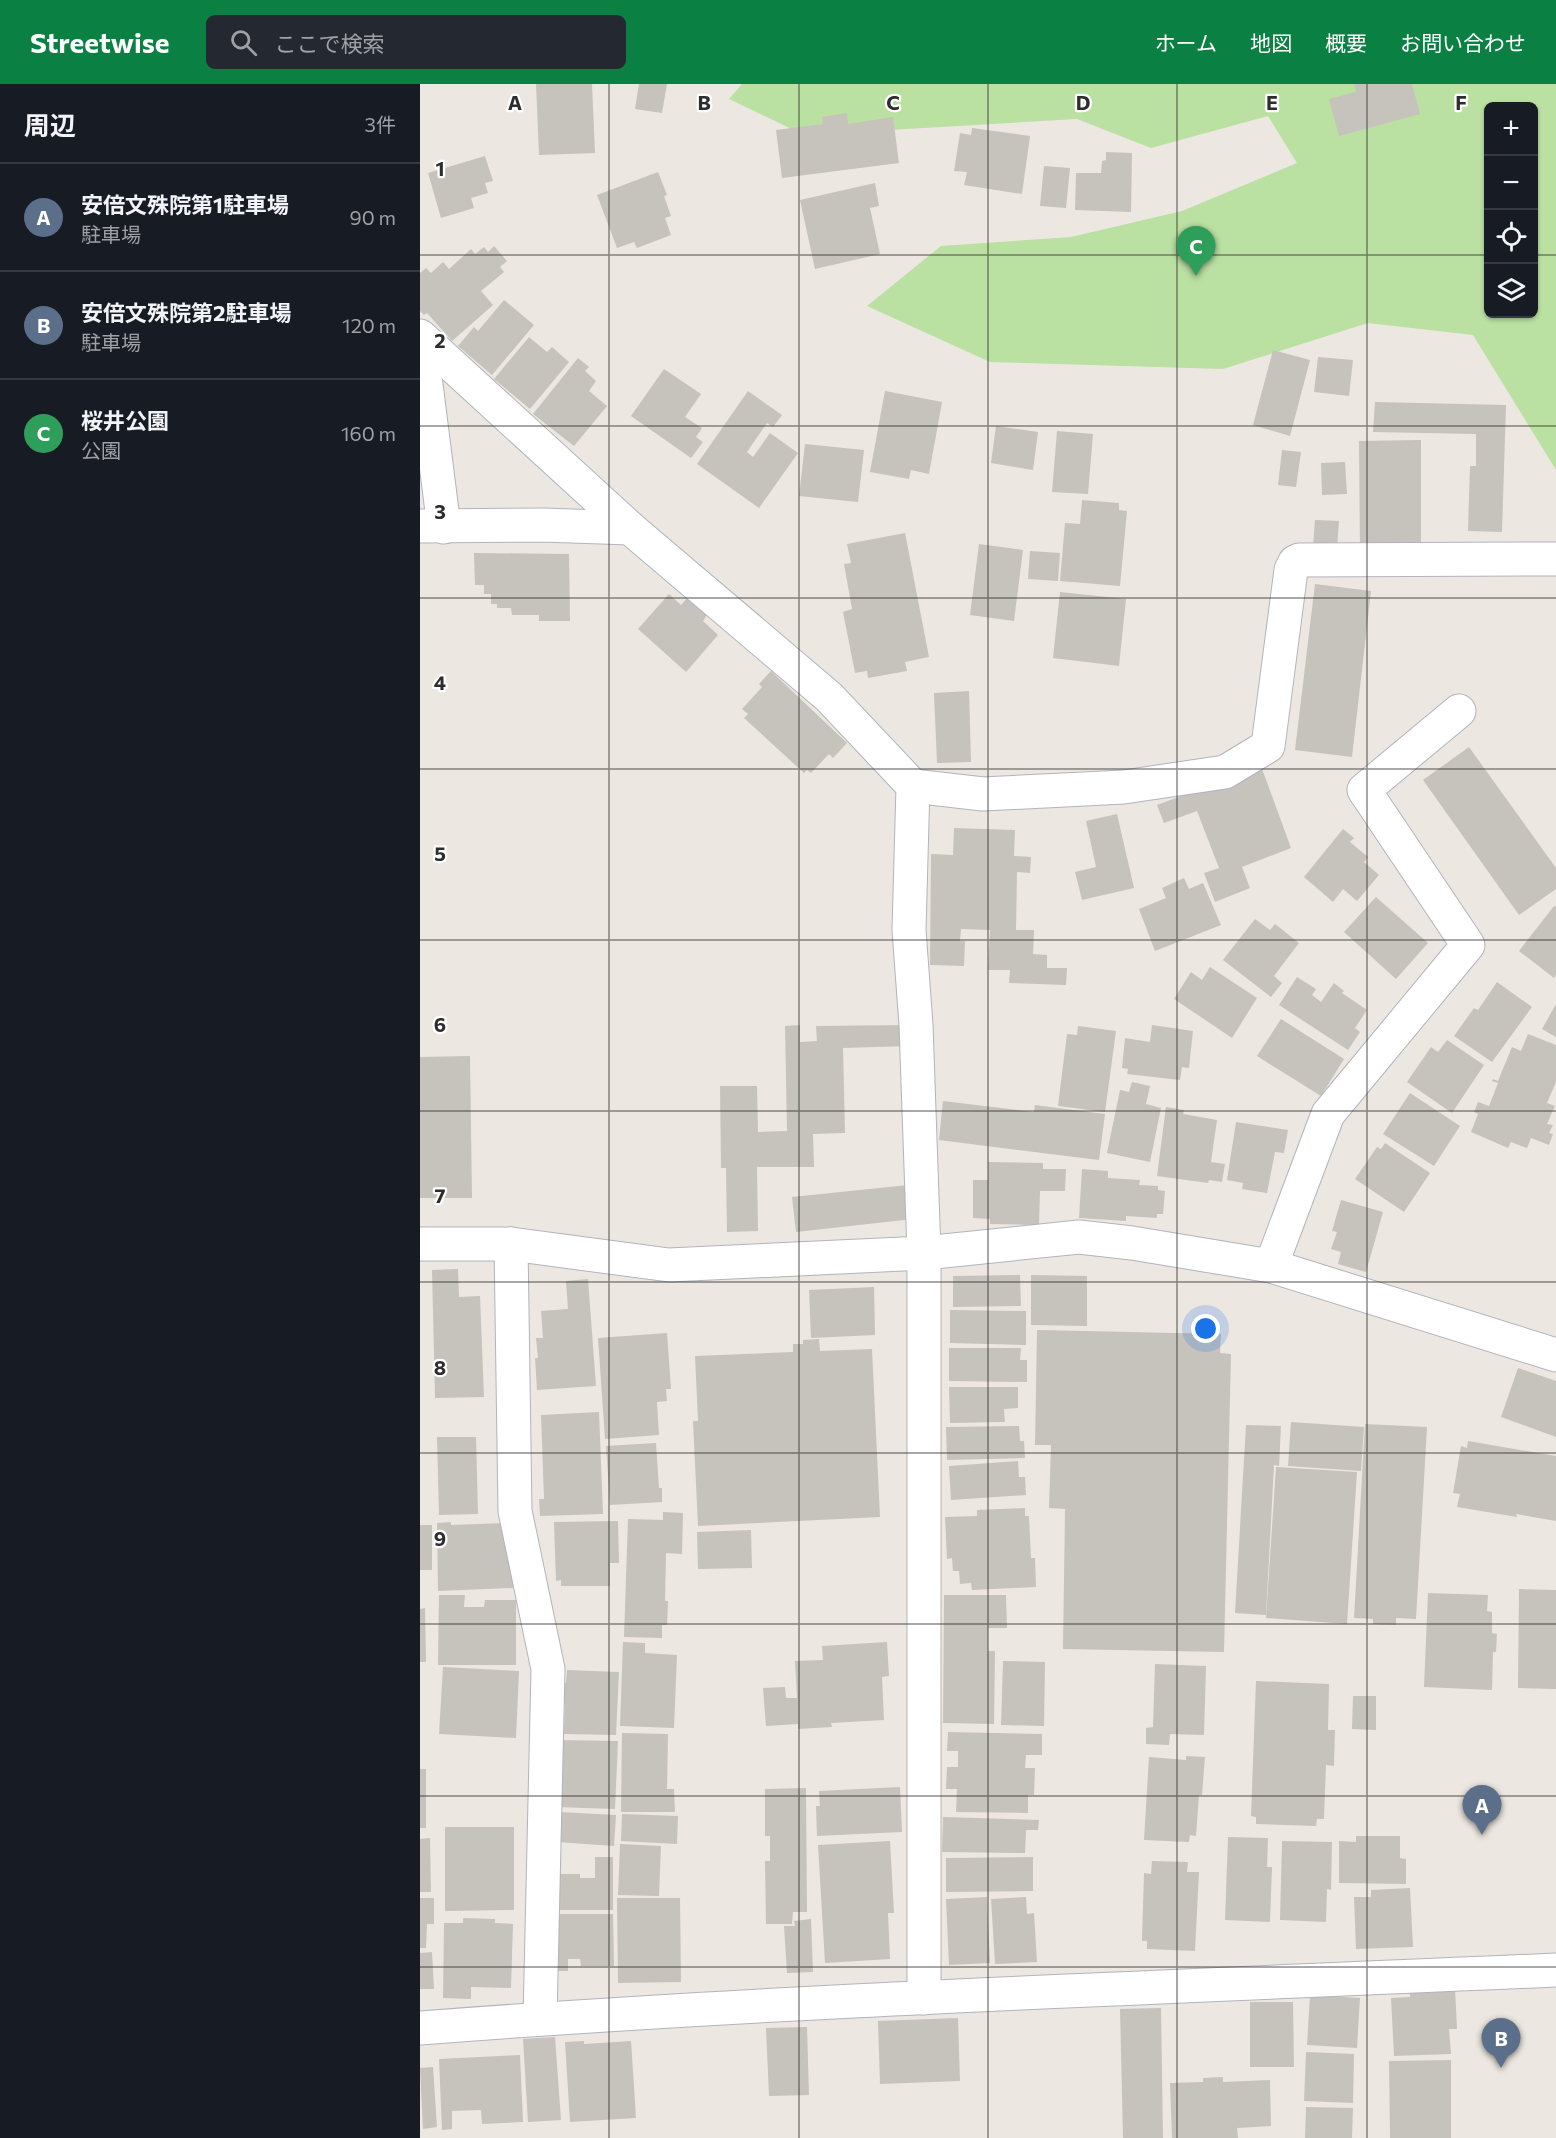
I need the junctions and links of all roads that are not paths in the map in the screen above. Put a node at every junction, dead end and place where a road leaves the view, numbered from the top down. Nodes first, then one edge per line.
1 (420, 337) edge
2 (432, 527) edge
3 (630, 528) junction
4 (1556, 559) edge
5 (1459, 711) dead end
6 (912, 786) junction
7 (420, 1244) edge
8 (511, 1244) junction
9 (924, 1253) junction
10 (1272, 1266) junction
11 (1556, 1355) edge
12 (1556, 1971) edge
13 (924, 1998) junction
14 (540, 2019) junction
15 (420, 2028) edge

1 - 2 street
1 - 3 street
2 - 3 street
3 - 6 street
4 - 6 street
5 - 10 street
6 - 9 street
7 - 8 street
8 - 9 street
8 - 14 street
9 - 10 street
9 - 13 street
10 - 11 street
12 - 13 street
13 - 14 street
14 - 15 street

